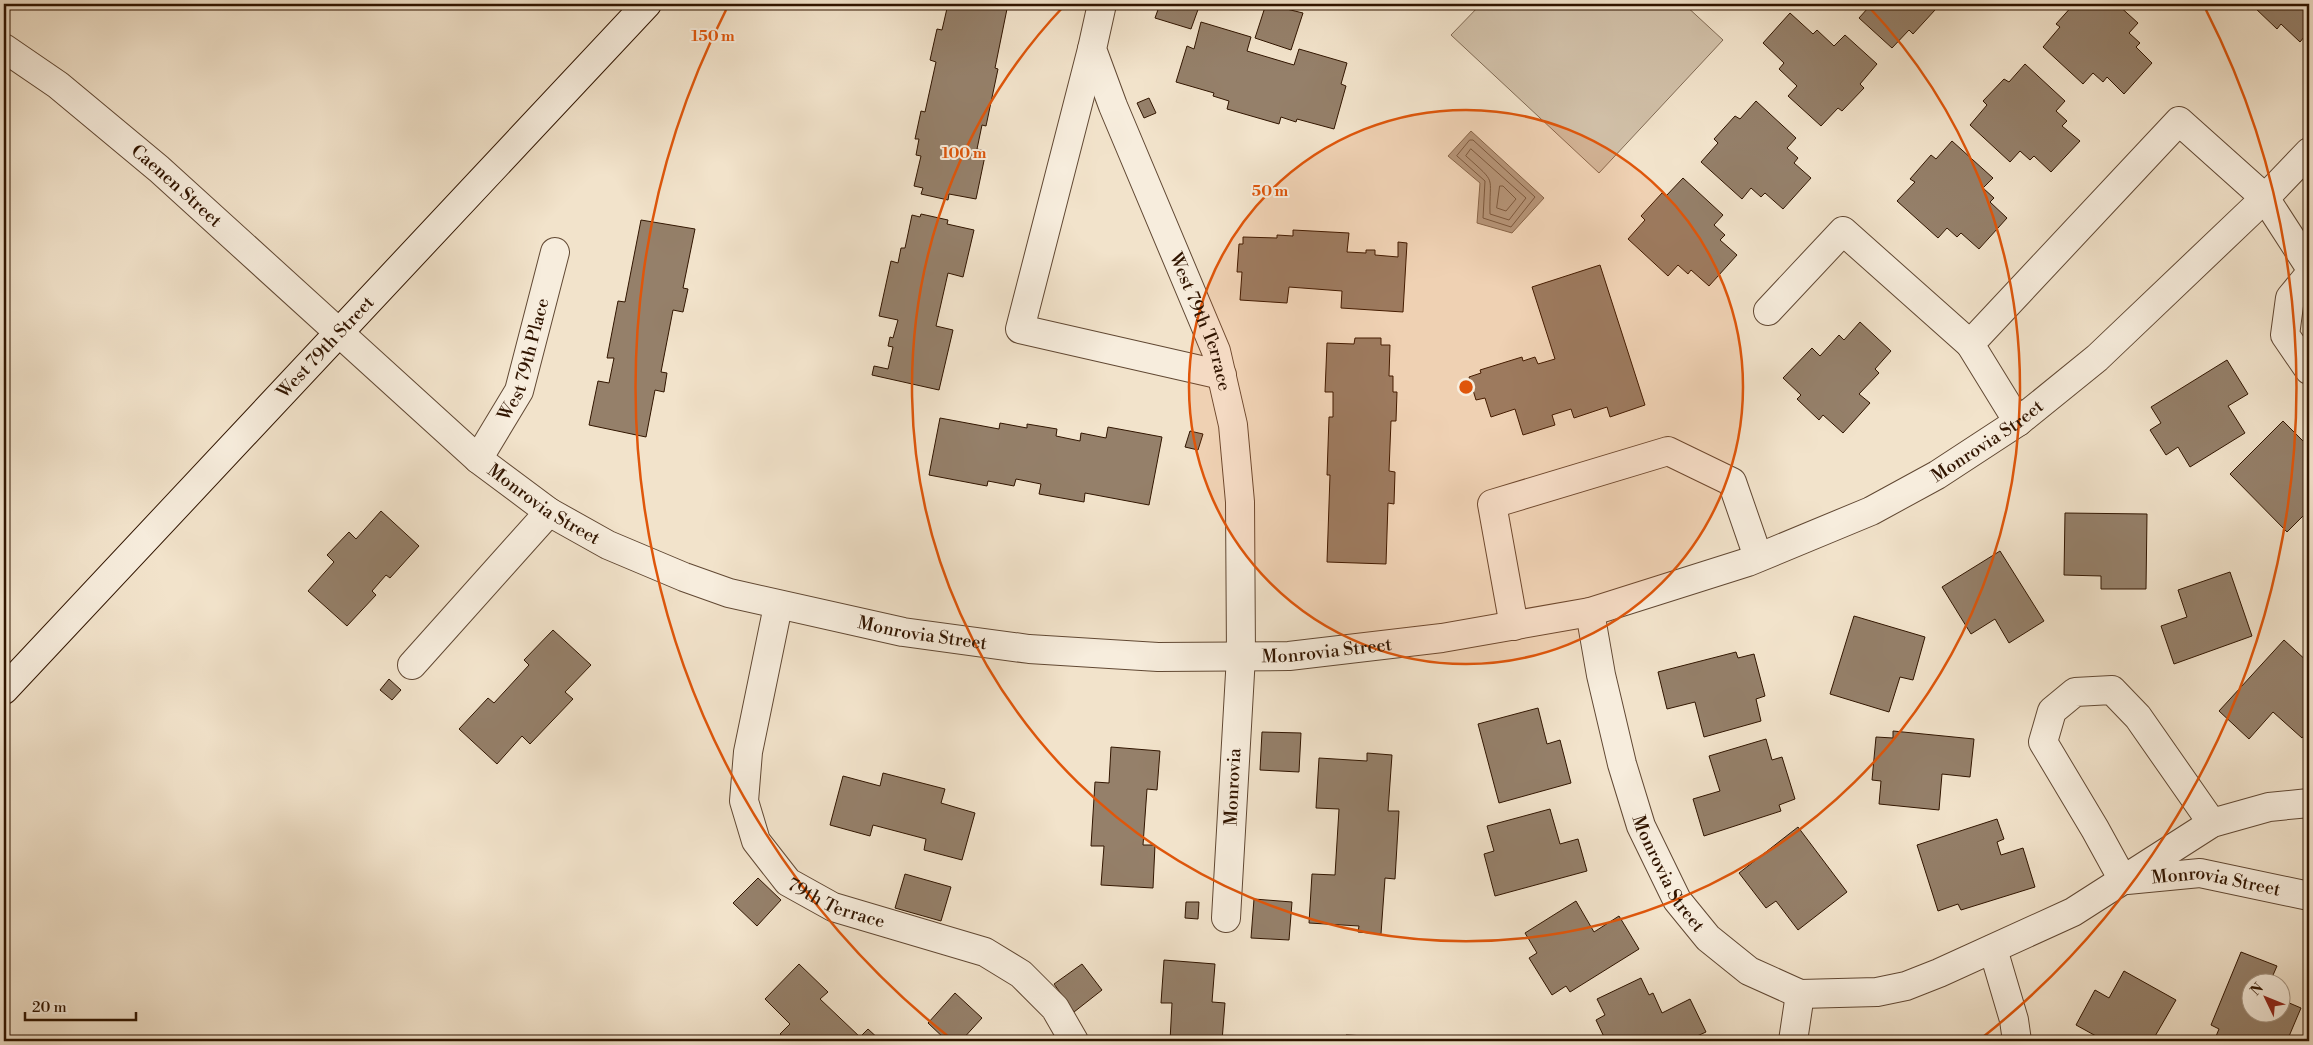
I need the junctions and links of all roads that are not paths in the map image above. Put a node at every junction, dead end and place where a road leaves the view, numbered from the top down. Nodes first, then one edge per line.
1 (646, 4) edge
2 (1102, 4) edge
3 (4, 48) edge
4 (1092, 49) junction
5 (2309, 152) edge
6 (2265, 198) junction
7 (555, 252) dead end
8 (2309, 266) edge
9 (2309, 275) edge
10 (1768, 311) dead end
11 (340, 334) junction
12 (1970, 344) junction
13 (2309, 370) edge
14 (1222, 375) junction
15 (2018, 422) junction
16 (478, 459) junction
17 (549, 512) junction
18 (1758, 557) junction
19 (778, 606) junction
20 (1590, 612) junction
21 (1514, 626) junction
22 (1241, 656) junction
23 (412, 665) dead end
24 (4, 690) edge
25 (2309, 803) edge
26 (2212, 823) junction
27 (2123, 880) junction
28 (2309, 896) edge
29 (1226, 918) dead end
30 (1993, 949) junction
31 (1800, 994) junction
32 (1074, 1041) edge
33 (1793, 1041) edge
34 (2017, 1041) edge

1 - 11 street, West 79th Street
2 - 4 street
3 - 11 street, Caenen Street
4 - 14 street, West 79th Terrace
4 - 14 street
5 - 6 street, Monrovia Street
6 - 8 street
6 - 12 street
6 - 15 street, Monrovia Street
7 - 16 street, West 79th Place
9 - 13 street
10 - 12 street
11 - 16 street, Monrovia Street
11 - 24 street, West 79th Street
12 - 15 street
14 - 22 street, West 79th Terrace
15 - 18 street, Monrovia Street
16 - 17 street, Monrovia Street
17 - 19 street, Monrovia Street
17 - 23 street
18 - 20 street, Monrovia Street
18 - 21 street
19 - 22 street, Monrovia Street
19 - 32 street, 79th Terrace
20 - 21 street, Monrovia Street
20 - 31 street, Monrovia Street
21 - 22 street, Monrovia Street
22 - 29 street, Monrovia
25 - 26 street, Monrovia Street
26 - 27 street, Monrovia Street
26 - 27 street
27 - 28 street, Monrovia Street
27 - 30 street, Monrovia Street
30 - 31 street, Monrovia Street
30 - 34 street
31 - 33 street

